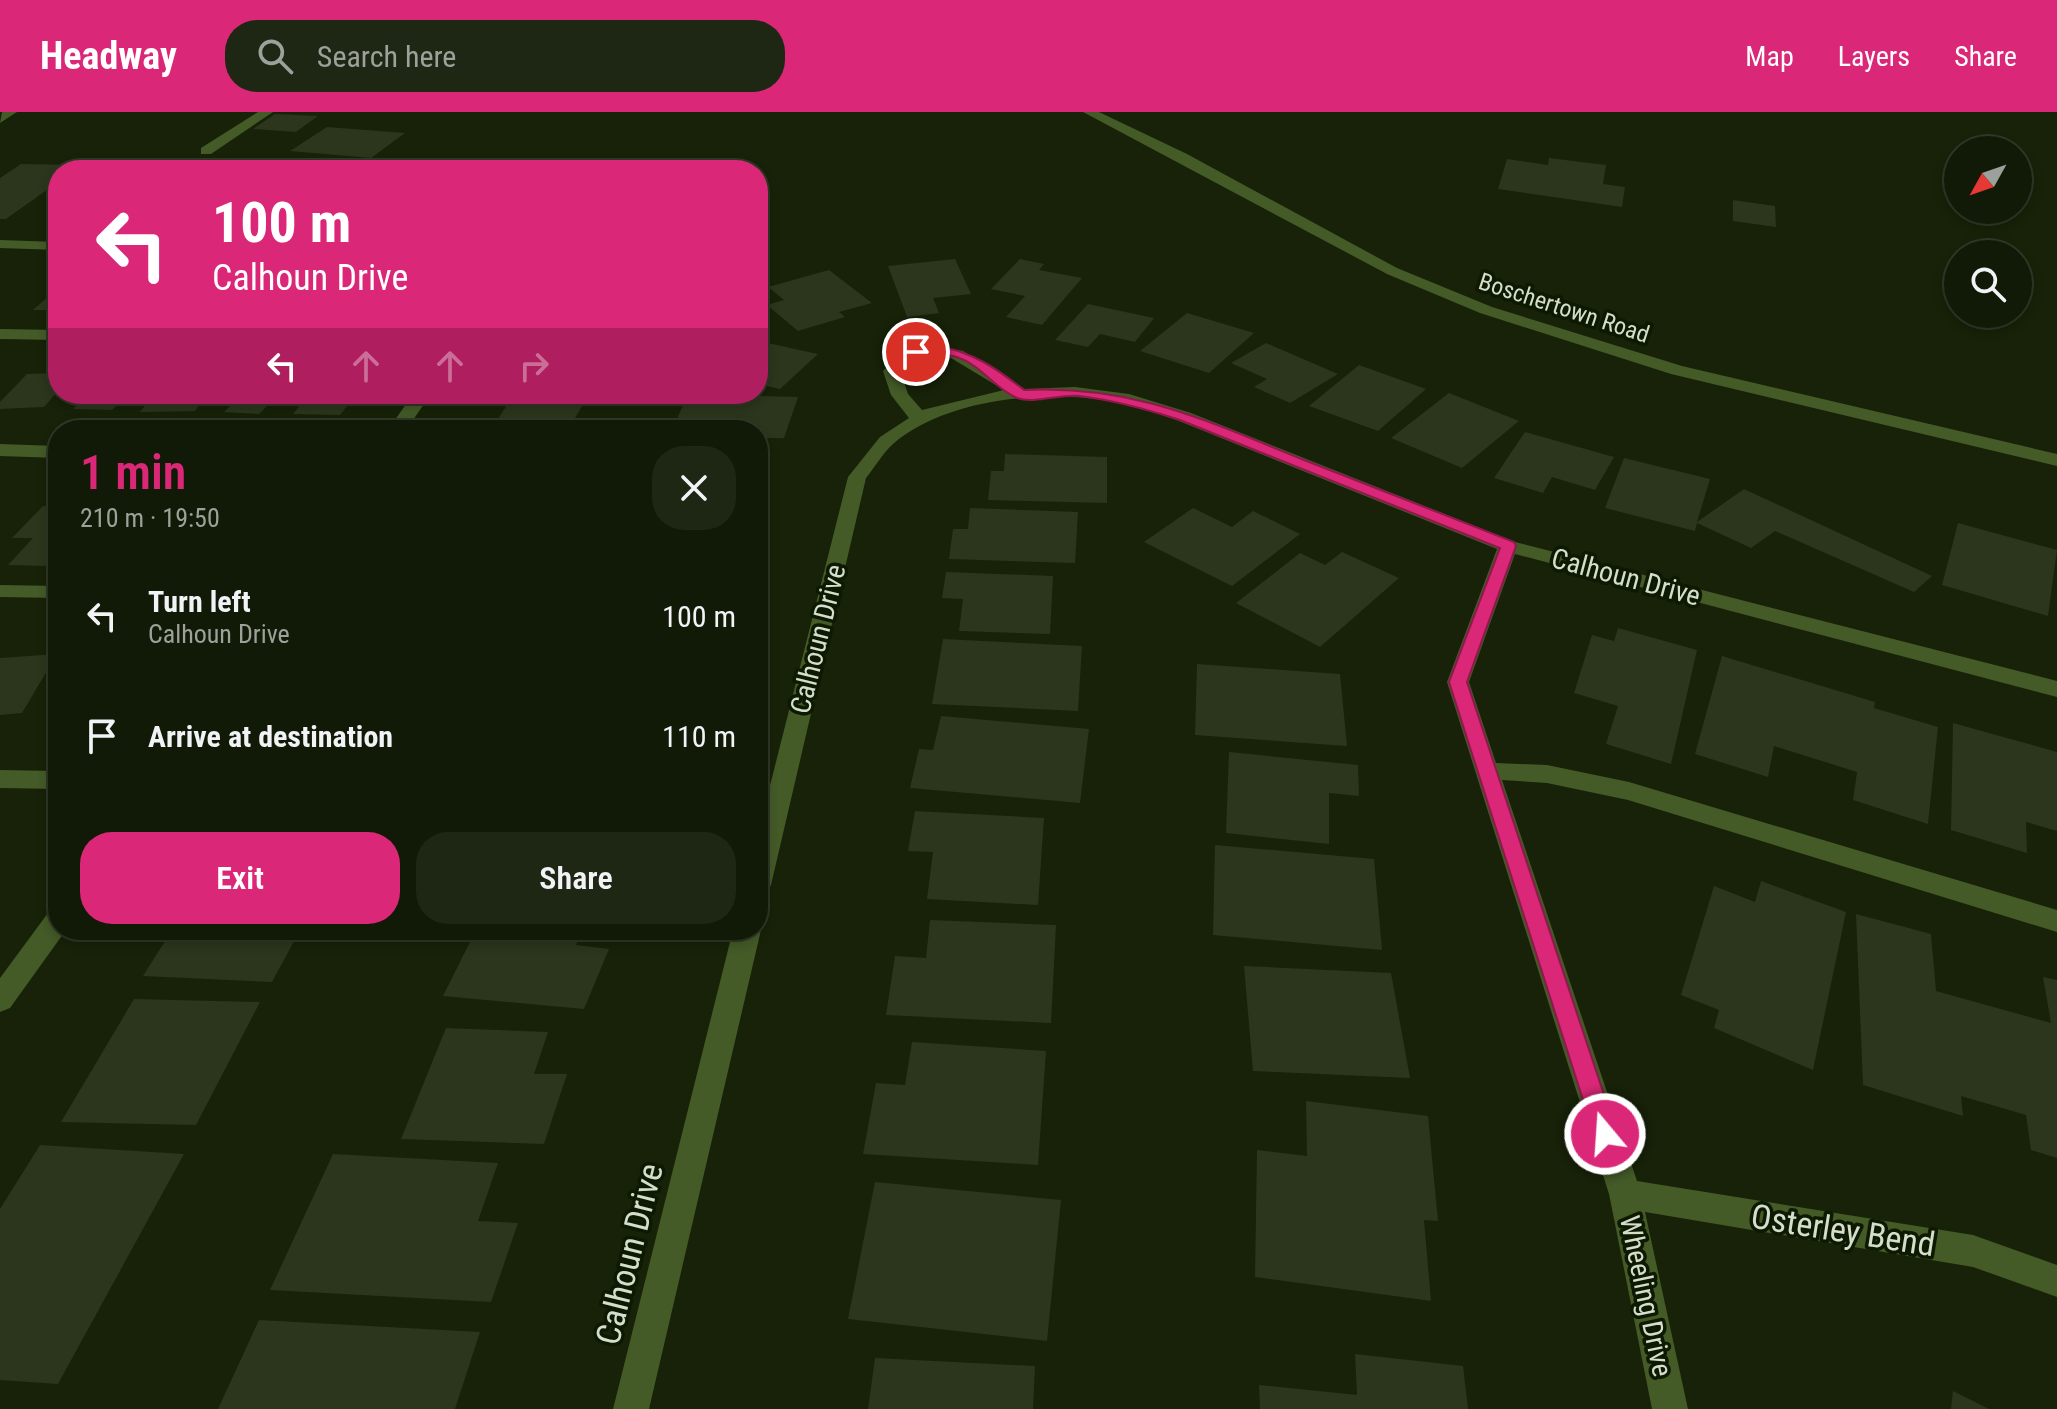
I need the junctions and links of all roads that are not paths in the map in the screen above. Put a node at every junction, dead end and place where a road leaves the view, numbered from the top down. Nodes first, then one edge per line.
1 (11, 112) edge
2 (267, 112) edge
3 (1089, 112) edge
4 (0, 119) edge
5 (206, 151) dead end
6 (0, 244) edge
7 (48, 246) edge
8 (0, 334) edge
9 (48, 335) edge
10 (1021, 395) junction
11 (920, 419) junction
12 (0, 450) edge
13 (48, 452) edge
14 (2057, 460) edge
15 (1508, 546) junction
16 (0, 591) edge
17 (48, 592) edge
18 (2057, 689) edge
19 (1487, 771) junction
20 (0, 779) edge
21 (48, 780) edge
22 (768, 844) edge
23 (2057, 921) edge
24 (48, 935) edge
25 (745, 940) edge
26 (0, 1000) edge
27 (1625, 1194) junction
28 (2057, 1281) edge
29 (631, 1409) edge
30 (1670, 1409) edge

1 - 4 street
2 - 5 street
3 - 14 street, Boschertown Road
6 - 7 street
8 - 9 street
10 - 11 street, Calhoun Drive
10 - 11 street
10 - 15 street, Calhoun Drive
11 - 22 street, Calhoun Drive
12 - 13 street
15 - 18 street, Calhoun Drive
15 - 19 street, Wheeling Drive
16 - 17 street
19 - 23 street
19 - 27 street, Wheeling Drive
20 - 21 street
24 - 26 street
25 - 29 street, Calhoun Drive
27 - 28 street, Osterley Bend
27 - 30 street, Wheeling Drive

